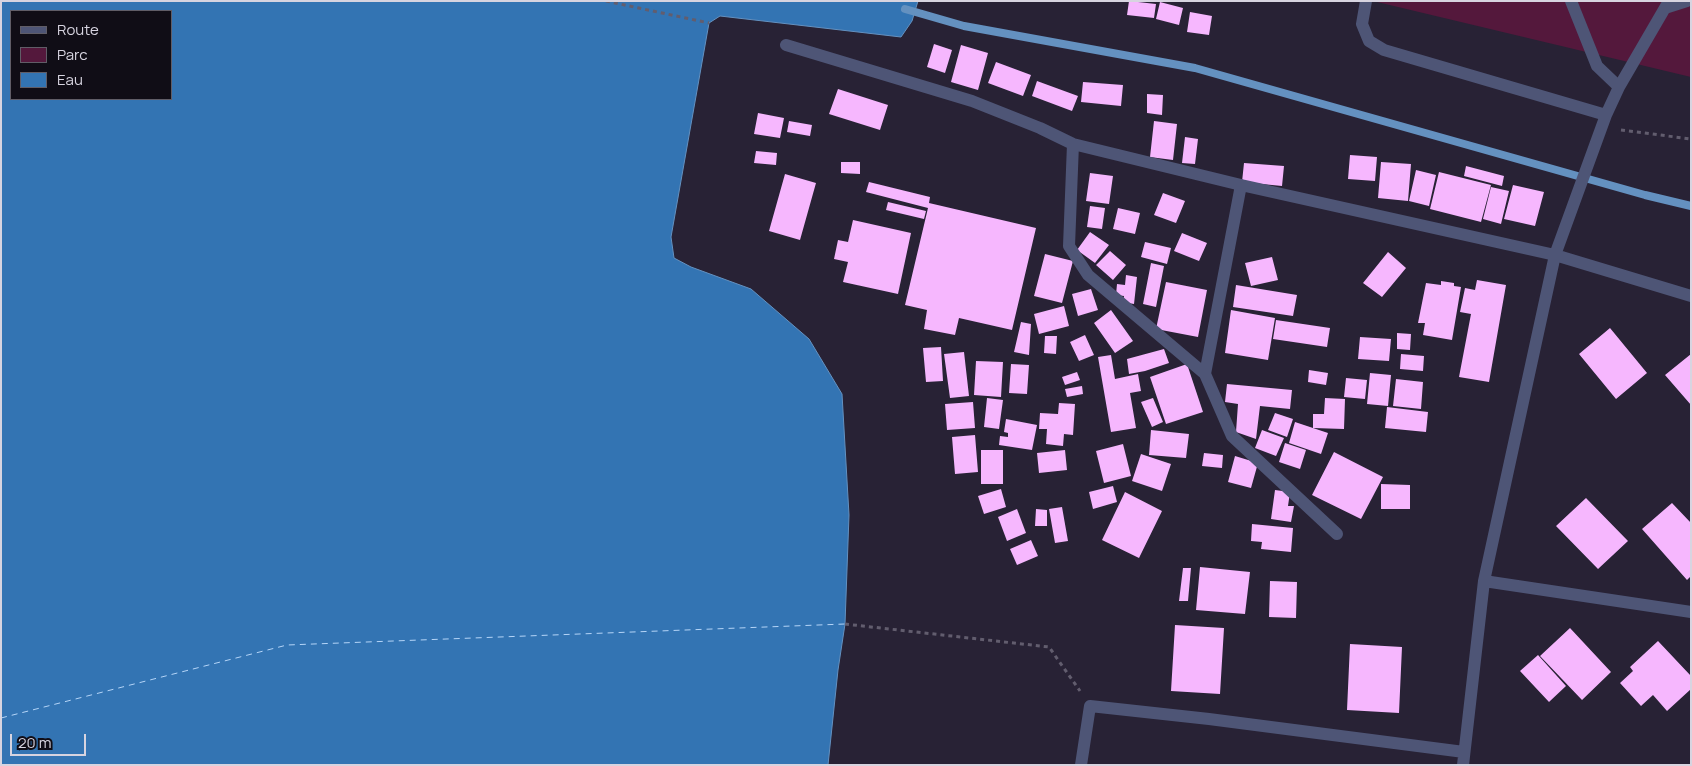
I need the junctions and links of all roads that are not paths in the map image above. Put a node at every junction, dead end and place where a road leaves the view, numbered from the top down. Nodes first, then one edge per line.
1 (1366, 1) edge
2 (1571, 1) edge
3 (1687, 1) edge
4 (1667, 5) edge
5 (786, 45) dead end
6 (1619, 87) junction
7 (1606, 115) junction
8 (1073, 144) junction
9 (1241, 185) junction
10 (1555, 255) junction
11 (1691, 296) edge
12 (1205, 374) junction
13 (1337, 534) dead end
14 (1484, 581) junction
15 (1691, 612) edge
16 (1464, 752) junction
17 (1081, 765) edge
18 (1463, 765) edge

1 - 7 street
2 - 6 street
3 - 4 street
4 - 6 street
5 - 8 street
6 - 7 street
7 - 10 street
8 - 9 street
8 - 12 street
9 - 10 street
9 - 12 street
10 - 11 street
10 - 14 street
12 - 13 street
14 - 15 street
14 - 16 street
16 - 17 street
16 - 18 street

